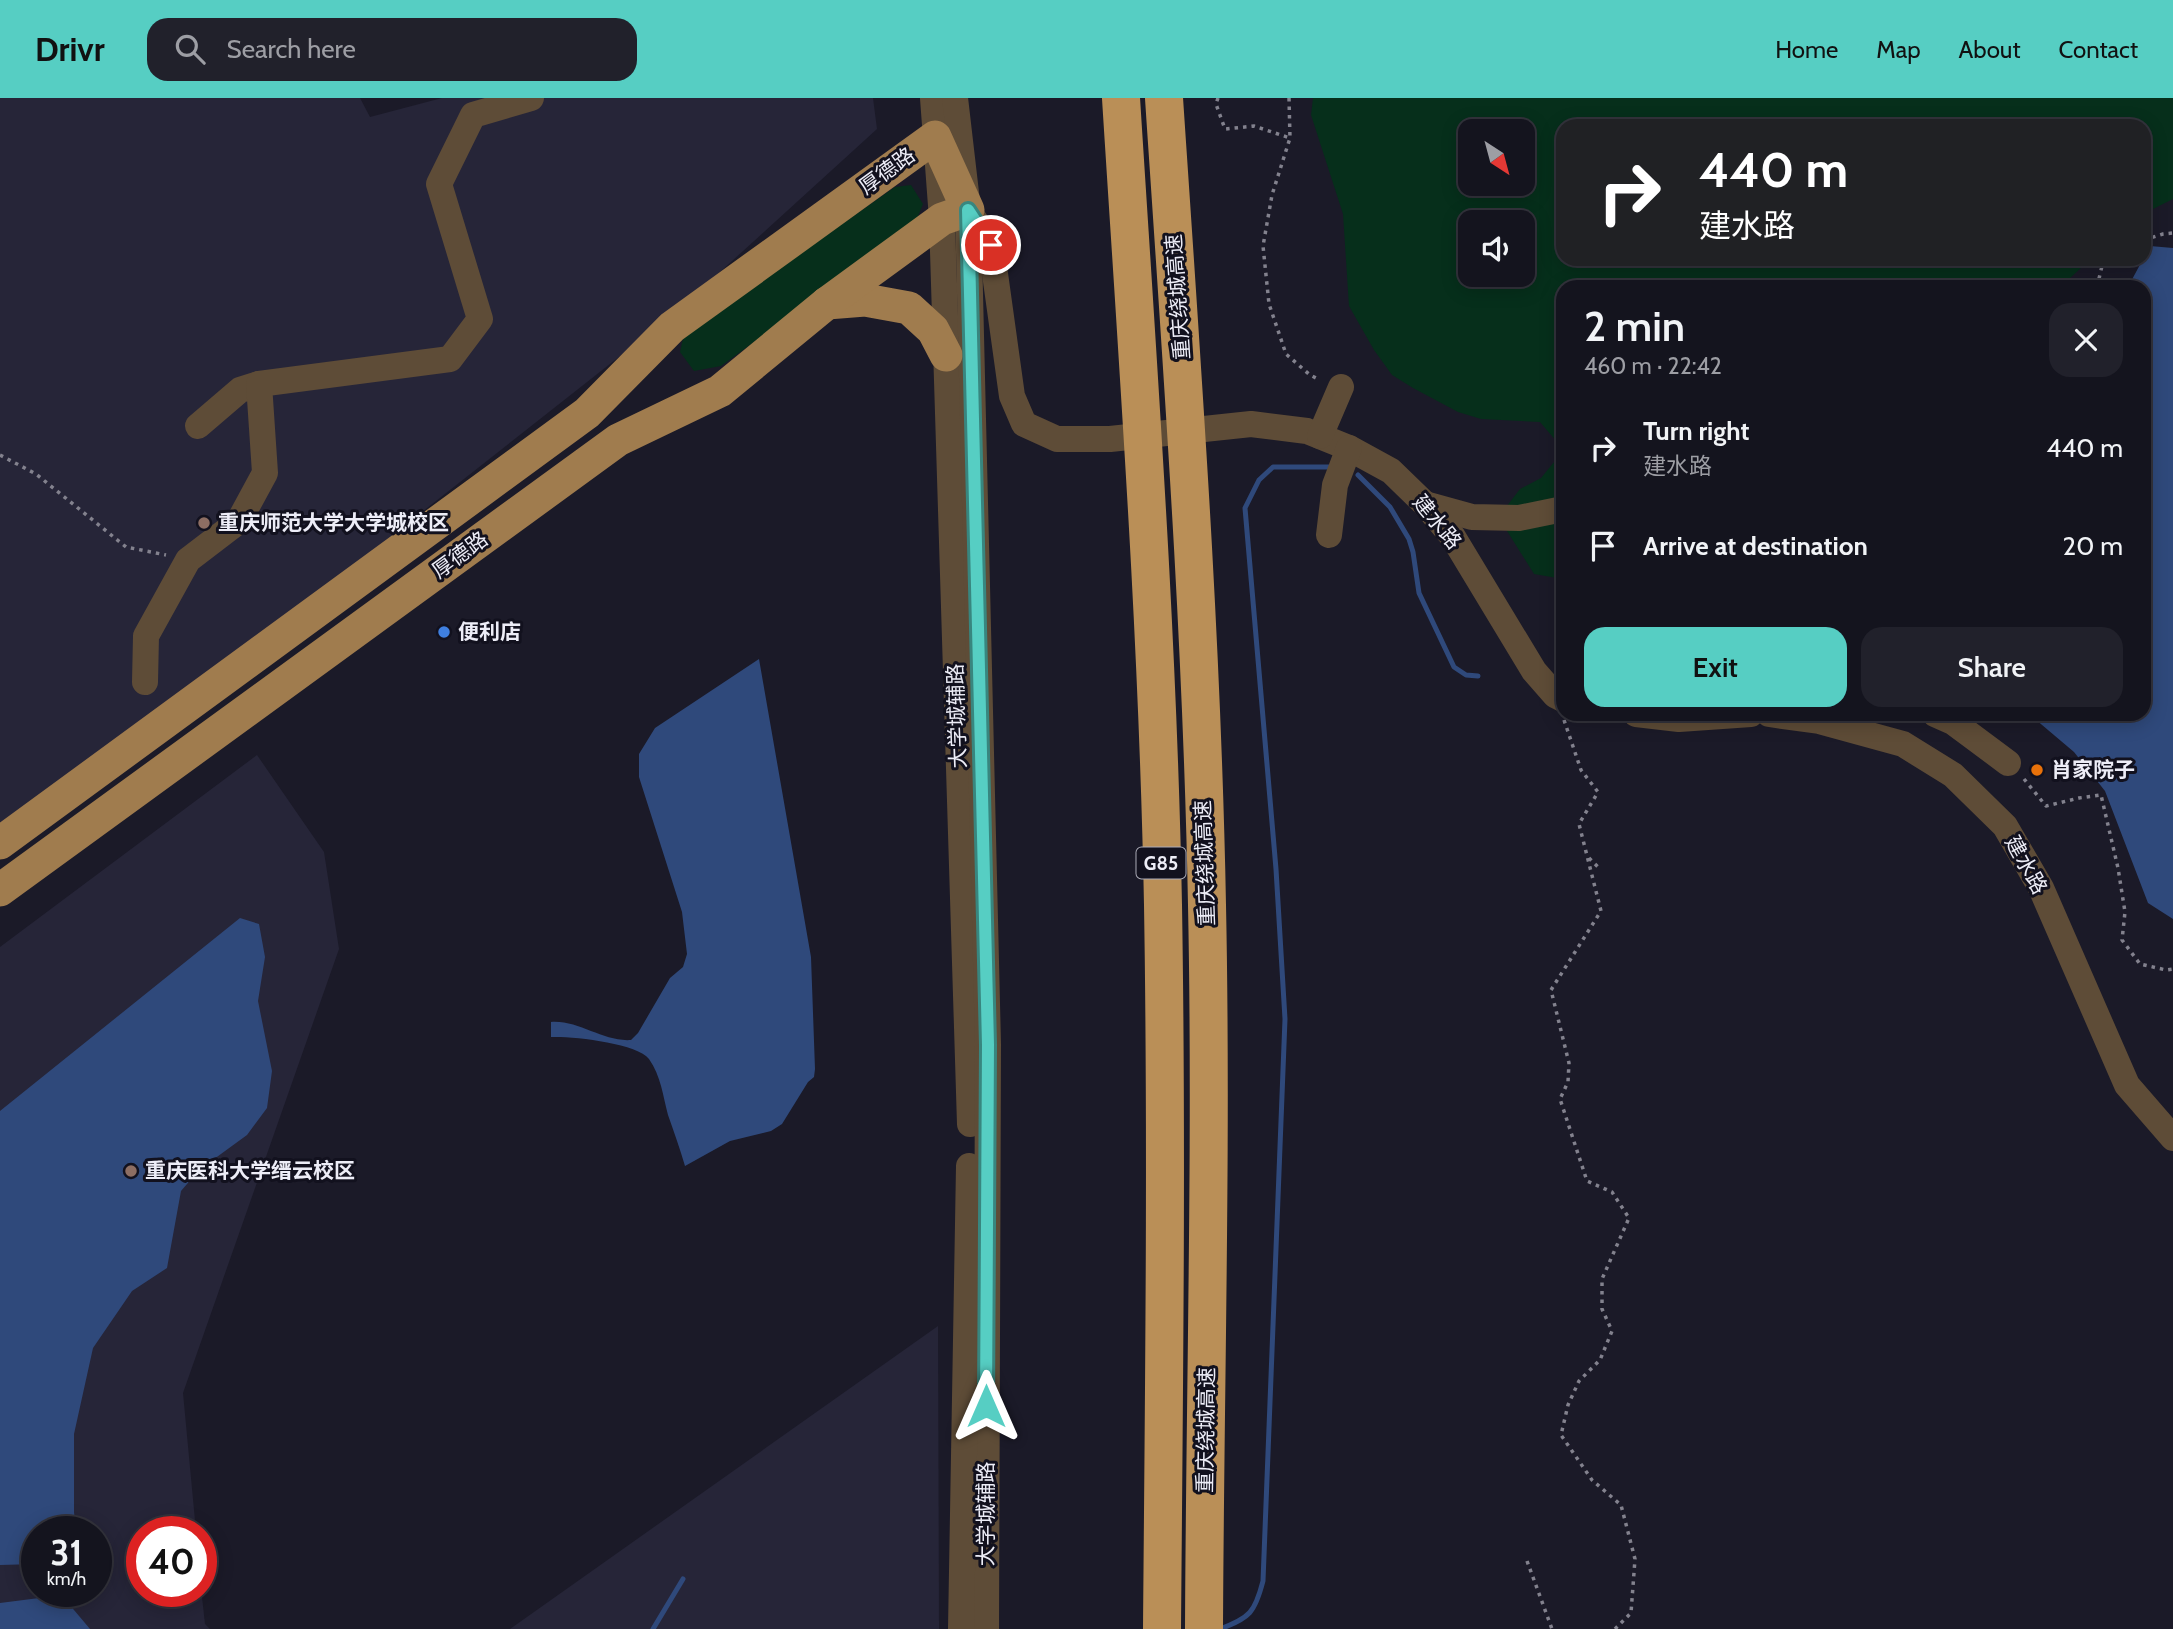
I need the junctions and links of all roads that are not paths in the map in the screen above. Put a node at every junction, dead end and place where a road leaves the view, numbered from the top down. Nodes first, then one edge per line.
1 (531, 98) edge
2 (933, 98) edge
3 (955, 98) edge
4 (1121, 98) edge
5 (1164, 98) edge
6 (935, 136) junction
7 (955, 215) junction
8 (827, 303) junction
9 (946, 355) junction
10 (259, 384) junction
11 (1340, 388) road end
12 (198, 426) dead end
13 (1320, 436) junction
14 (1349, 448) junction
15 (1425, 504) junction
16 (1556, 510) edge
17 (1329, 536) dead end
18 (145, 682) dead end
19 (1556, 694) edge
20 (1819, 721) edge
21 (1951, 721) edge
22 (2008, 763) road end
23 (0, 843) edge
24 (0, 890) edge
25 (2173, 1139) edge
26 (1204, 1625) edge
27 (961, 1629) edge
28 (986, 1629) edge
29 (1162, 1629) edge

1 - 10 street
2 - 6 street
3 - 7 street, 大学城辅路
4 - 29 highway, 重庆绕城高速 / G85
5 - 26 highway, 重庆绕城高速 / G85
6 - 7 main road, 厚德路
6 - 23 main road, 厚德路
7 - 8 main road, 厚德路
7 - 9 street, 大学城辅路
7 - 13 street, 建水路
7 - 28 street, 大学城辅路
8 - 9 main road
8 - 24 main road, 厚德路
9 - 27 street, 大学城辅路
10 - 12 street
10 - 18 street
11 - 13 street
13 - 14 street, 建水路
14 - 15 street, 建水路
14 - 17 street
15 - 16 street
15 - 19 street, 建水路
20 - 25 street, 建水路
21 - 22 street

